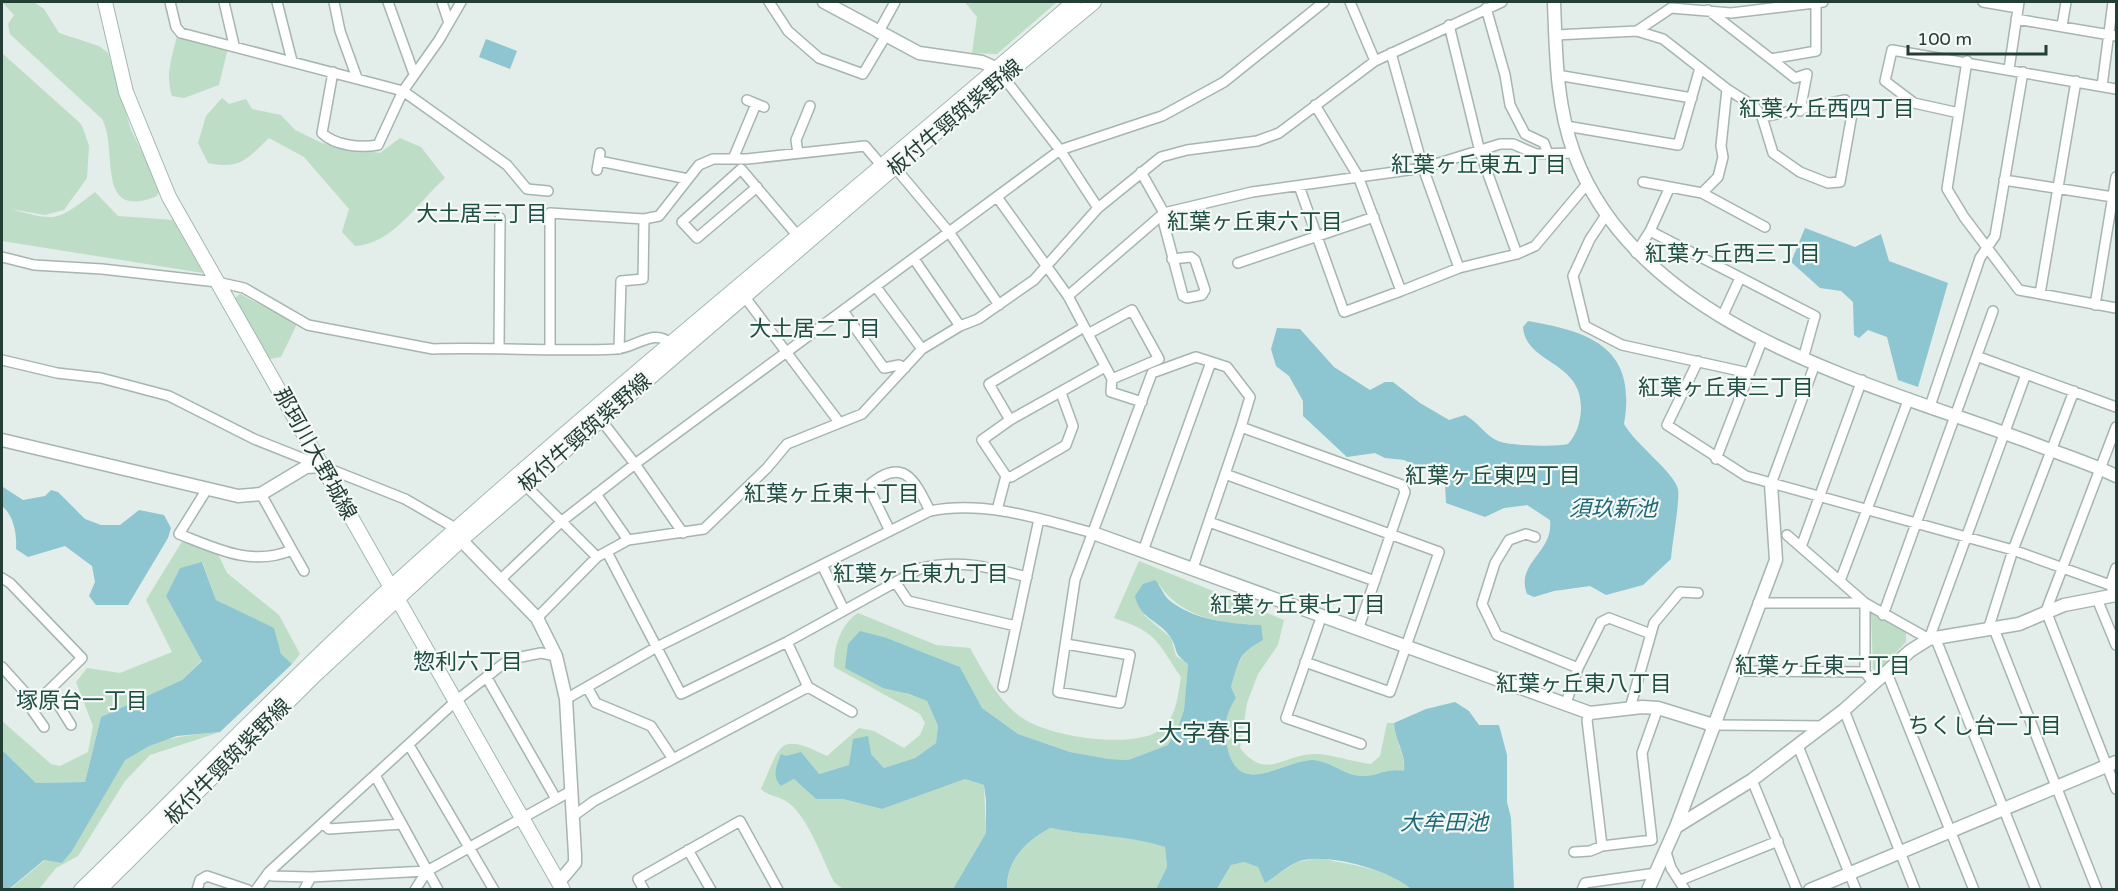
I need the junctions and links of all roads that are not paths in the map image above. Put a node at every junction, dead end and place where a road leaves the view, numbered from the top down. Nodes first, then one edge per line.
1 (105, 2) edge
2 (170, 2) edge
3 (224, 2) edge
4 (277, 2) edge
5 (334, 2) edge
6 (388, 2) edge
7 (442, 2) edge
8 (460, 2) edge
9 (768, 2) edge
10 (824, 2) edge
11 (896, 2) edge
12 (1074, 2) edge
13 (1094, 2) edge
14 (1324, 2) edge
15 (1350, 2) edge
16 (1503, 2) edge
17 (1554, 2) edge
18 (1818, 2) edge
19 (1983, 2) edge
20 (2066, 2) edge
21 (2113, 2) edge
22 (1761, 5) edge
23 (2018, 5) edge
24 (1486, 8) junction
25 (1707, 10) junction
26 (2016, 19) junction
27 (450, 23) junction
28 (1449, 25) junction
29 (2062, 26) junction
30 (1637, 31) junction
31 (882, 35) junction
32 (1555, 35) junction
33 (2113, 35) edge
34 (234, 45) junction
35 (1390, 53) junction
36 (1771, 59) junction
37 (292, 61) junction
38 (1375, 61) junction
39 (1967, 61) junction
40 (1700, 68) junction
41 (2009, 69) junction
42 (333, 72) junction
43 (2023, 72) junction
44 (414, 74) junction
45 (1001, 74) junction
46 (1557, 75) junction
47 (357, 78) junction
48 (2076, 81) junction
49 (2102, 86) junction
50 (1727, 89) junction
51 (2116, 89) edge
52 (403, 91) junction
53 (1692, 98) junction
54 (756, 104) dead end
55 (1315, 105) junction
56 (810, 106) dead end
57 (1800, 111) junction
58 (1959, 112) junction
59 (1762, 117) junction
60 (1566, 126) junction
61 (1060, 150) junction
62 (1480, 152) junction
63 (798, 153) junction
64 (1574, 153) junction
65 (1548, 154) junction
66 (733, 159) junction
67 (599, 162) dead end
68 (889, 164) junction
69 (1423, 168) junction
70 (1141, 172) junction
71 (1358, 176) junction
72 (2116, 177) edge
73 (688, 179) junction
74 (2004, 180) junction
75 (1643, 182) dead end
76 (1587, 184) junction
77 (1299, 186) junction
78 (757, 187) junction
79 (2058, 188) junction
80 (1669, 189) junction
81 (548, 191) dead end
82 (1702, 193) junction
83 (997, 197) junction
84 (2113, 197) junction
85 (1098, 208) junction
86 (1164, 213) junction
87 (1606, 215) junction
88 (1374, 217) junction
89 (500, 218) dead end
90 (644, 219) junction
91 (1765, 227) dead end
92 (1650, 231) junction
93 (949, 232) junction
94 (797, 235) junction
95 (1316, 237) junction
96 (1987, 246) junction
97 (1636, 253) junction
98 (1517, 254) junction
99 (2, 257) edge
100 (914, 259) junction
101 (1172, 259) junction
102 (1238, 263) dead end
103 (1047, 266) junction
104 (1459, 268) junction
105 (1740, 278) junction
106 (217, 282) junction
107 (876, 287) junction
108 (1401, 291) junction
109 (741, 292) junction
110 (2040, 294) junction
111 (1068, 296) junction
112 (999, 305) junction
113 (2095, 305) junction
114 (2116, 308) edge
115 (843, 311) junction
116 (1993, 311) dead end
117 (1722, 317) junction
118 (960, 326) junction
119 (1086, 330) junction
120 (1763, 338) junction
121 (671, 344) junction
122 (499, 347) junction
123 (550, 349) junction
124 (619, 349) junction
125 (922, 350) junction
126 (787, 352) junction
127 (1979, 357) junction
128 (2, 360) edge
129 (1698, 361) junction
130 (1809, 361) junction
131 (1211, 362) junction
132 (1105, 367) junction
133 (905, 368) junction
134 (1749, 373) junction
135 (2026, 374) junction
136 (1112, 379) junction
137 (1862, 380) junction
138 (2074, 391) junction
139 (1061, 393) junction
140 (1909, 398) junction
141 (1142, 402) junction
142 (1930, 406) junction
143 (2116, 407) edge
144 (598, 416) junction
145 (1957, 416) junction
146 (1010, 420) junction
147 (839, 422) junction
148 (1241, 427) junction
149 (2116, 427) edge
150 (2006, 433) junction
151 (2, 440) edge
152 (2053, 451) junction
153 (1716, 459) junction
154 (635, 464) junction
155 (323, 466) junction
156 (2100, 468) junction
157 (1225, 474) junction
158 (1006, 476) junction
159 (2116, 476) edge
160 (1771, 484) junction
161 (525, 486) junction
162 (207, 489) junction
163 (261, 494) junction
164 (596, 494) junction
165 (1818, 498) junction
166 (997, 510) junction
167 (930, 511) junction
168 (1868, 511) junction
169 (1039, 519) junction
170 (562, 522) junction
171 (1209, 522) junction
172 (1917, 524) junction
173 (890, 531) junction
174 (683, 533) junction
175 (1093, 533) junction
176 (459, 534) junction
177 (1391, 534) junction
178 (1787, 535) dead end
179 (1535, 537) dead end
180 (1965, 537) junction
181 (628, 540) junction
182 (1801, 547) junction
183 (292, 550) junction
184 (1143, 550) junction
185 (2013, 550) junction
186 (608, 552) junction
187 (597, 557) junction
188 (822, 565) junction
189 (1193, 568) junction
190 (2116, 568) edge
191 (2060, 569) junction
192 (304, 571) dead end
193 (1027, 577) junction
194 (2, 578) edge
195 (501, 579) junction
196 (1375, 581) junction
197 (1840, 581) junction
198 (896, 583) junction
199 (2114, 592) edge
200 (1698, 593) dead end
201 (394, 594) junction
202 (2097, 599) junction
203 (1758, 603) junction
204 (1865, 603) junction
205 (844, 610) junction
206 (2046, 611) junction
207 (1322, 615) junction
208 (1883, 615) junction
209 (537, 618) junction
210 (1016, 626) junction
211 (1359, 627) junction
212 (1991, 629) junction
213 (1651, 634) junction
214 (1932, 638) junction
215 (787, 642) junction
216 (1066, 644) junction
217 (1408, 645) junction
218 (2116, 645) edge
219 (656, 648) junction
220 (556, 656) junction
221 (1305, 662) junction
222 (2, 667) edge
223 (1578, 668) junction
224 (1734, 671) junction
225 (1865, 672) junction
226 (1887, 673) junction
227 (487, 678) junction
228 (1874, 684) junction
229 (587, 687) junction
230 (808, 687) junction
231 (1003, 687) dead end
232 (50, 691) junction
233 (566, 699) junction
234 (35, 700) junction
235 (457, 700) junction
236 (1566, 703) junction
237 (1630, 708) junction
238 (1658, 708) junction
239 (1844, 710) junction
240 (852, 712) dead end
241 (1590, 713) junction
242 (71, 724) dead end
243 (1713, 725) junction
244 (1822, 726) junction
245 (44, 727) dead end
246 (1361, 744) dead end
247 (409, 745) junction
248 (1798, 746) junction
249 (673, 759) junction
250 (2112, 764) edge
251 (376, 777) junction
252 (1752, 780) junction
253 (2056, 787) junction
254 (2116, 789) edge
255 (571, 791) junction
256 (555, 797) junction
257 (2003, 809) junction
258 (572, 817) junction
259 (521, 818) junction
260 (324, 824) junction
261 (402, 824) junction
262 (1676, 827) junction
263 (1950, 832) junction
264 (1778, 841) junction
265 (1602, 846) junction
266 (470, 847) junction
267 (688, 850) junction
268 (1574, 852) dead end
269 (1666, 852) junction
270 (1900, 852) junction
271 (427, 871) junction
272 (269, 872) junction
273 (1850, 872) junction
274 (1656, 873) junction
275 (311, 877) junction
276 (1681, 880) junction
277 (561, 886) edge
278 (81, 890) edge
279 (99, 890) edge
280 (197, 890) edge
281 (248, 890) edge
282 (256, 890) edge
283 (304, 890) edge
284 (415, 890) edge
285 (438, 890) edge
286 (494, 890) edge
287 (644, 890) edge
288 (711, 890) edge
289 (778, 890) edge
290 (1582, 890) edge
291 (1648, 890) edge
292 (1685, 890) edge
293 (1797, 890) edge
294 (1810, 890) edge
295 (1856, 890) edge
296 (1915, 890) edge
297 (1974, 890) edge
298 (2036, 890) edge
299 (2097, 890) edge

1 - 106 main road, 那珂川大野城線
2 - 34 street
3 - 34 street
4 - 37 street
5 - 47 street
6 - 44 street
7 - 27 street
8 - 27 street
9 - 31 street
10 - 31 street
11 - 31 street
12 - 45 main road, 板付牛頸筑紫野線
13 - 45 main road, 板付牛頸筑紫野線
14 - 61 street
15 - 38 street
16 - 24 street
17 - 32 street
18 - 22 street
18 - 36 street
19 - 23 street
20 - 29 street
21 - 33 street
22 - 25 street
23 - 26 street
24 - 28 street
24 - 65 street
25 - 30 street
25 - 36 street
26 - 29 street
26 - 41 street
27 - 44 street
28 - 35 street
28 - 62 street
29 - 33 street
30 - 32 street
30 - 40 street
31 - 45 street
32 - 46 street
33 - 49 street
34 - 37 street
35 - 38 street
35 - 69 street
36 - 57 street
37 - 42 street
38 - 55 street
39 - 41 street
39 - 58 street
39 - 58 street
40 - 50 street
40 - 53 street
41 - 43 street
42 - 47 street
42 - 52 street
43 - 48 street
43 - 74 street
44 - 52 street
45 - 61 street
45 - 68 main road, 板付牛頸筑紫野線
46 - 53 street
46 - 60 street
47 - 52 street
48 - 49 street
48 - 79 street
49 - 51 street
50 - 59 street
50 - 82 street
52 - 81 street
53 - 60 street
54 - 66 street
55 - 70 street
55 - 71 street
56 - 63 street
57 - 59 street
57 - 59 street
58 - 96 street
60 - 64 street
61 - 83 street
61 - 85 street
62 - 65 street
62 - 69 street
62 - 98 street
63 - 66 street
63 - 68 street
64 - 65 street
64 - 76 street
66 - 73 street
67 - 73 street
68 - 93 street
68 - 94 main road, 板付牛頸筑紫野線
68 - 109 main road, 板付牛頸筑紫野線
69 - 71 street
69 - 104 street
70 - 85 street
70 - 86 street
71 - 77 street
71 - 88 street
72 - 84 street
73 - 90 street
74 - 79 street
74 - 96 street
75 - 80 street
76 - 87 street
76 - 98 street
77 - 86 street
77 - 95 street
78 - 78 street
78 - 94 street
79 - 84 street
79 - 110 street
80 - 82 street
80 - 92 street
82 - 91 street
83 - 93 street
83 - 103 street
84 - 113 street
85 - 103 street
86 - 101 street
86 - 111 street
87 - 97 street
87 - 129 street
88 - 95 street
88 - 108 street
89 - 122 street
90 - 123 street
90 - 124 street
92 - 97 street
92 - 105 street
93 - 100 street
93 - 112 street
94 - 109 main road, 板付牛頸筑紫野線
95 - 102 street
95 - 108 street
96 - 110 street
96 - 142 street
97 - 117 street
98 - 104 street
99 - 106 street
100 - 107 street
100 - 118 street
101 - 101 street
103 - 111 street
103 - 112 street
104 - 108 street
105 - 117 street
105 - 130 street
106 - 122 street
106 - 155 main road, 那珂川大野城線
107 - 115 street
107 - 125 street
109 - 121 main road, 板付牛頸筑紫野線
109 - 126 street
109 - 144 main road, 板付牛頸筑紫野線
110 - 113 street
111 - 119 street
112 - 118 street
113 - 114 street
115 - 126 street
115 - 133 street
116 - 127 street
117 - 120 street
118 - 125 street
119 - 132 street
119 - 136 street
119 - 146 street
120 - 130 street
120 - 134 street
121 - 124 street
121 - 144 main road, 板付牛頸筑紫野線
122 - 123 street
123 - 124 street
125 - 133 street
126 - 147 street
126 - 154 street
127 - 135 street
127 - 145 street
128 - 155 street
129 - 134 street
129 - 153 street
130 - 137 street
130 - 160 street
131 - 141 street
131 - 148 street
131 - 184 street
132 - 136 street
132 - 139 street
133 - 147 street
134 - 153 street
135 - 138 street
135 - 150 street
136 - 141 street
137 - 140 street
137 - 165 street
138 - 143 street
138 - 152 street
139 - 146 street
139 - 158 street
140 - 142 street
140 - 168 street
141 - 175 street
142 - 145 street
144 - 154 street
144 - 161 main road, 板付牛頸筑紫野線
144 - 176 main road, 板付牛頸筑紫野線
145 - 150 street
145 - 172 street
146 - 158 street
147 - 174 street
148 - 157 street
148 - 177 street
149 - 156 street
150 - 152 street
150 - 180 street
151 - 162 street
152 - 156 street
152 - 185 street
153 - 160 street
154 - 164 street
154 - 174 street
155 - 163 street
155 - 176 street
155 - 201 main road, 那珂川大野城線
156 - 159 street
156 - 191 street
157 - 171 street
157 - 177 street
158 - 166 street
160 - 165 street
160 - 203 street
161 - 170 street
161 - 176 main road, 板付牛頸筑紫野線
162 - 163 street
162 - 183 street
163 - 183 street
164 - 170 street
164 - 181 street
165 - 168 street
165 - 182 street
166 - 167 street
166 - 169 street
167 - 173 street
167 - 173 street
168 - 172 street
168 - 197 street
169 - 175 street
169 - 193 street
170 - 187 street
170 - 195 street
171 - 189 street
171 - 196 street
172 - 180 street
172 - 208 street
173 - 188 street
174 - 181 street
175 - 184 street
175 - 216 street
176 - 195 street
176 - 201 main road, 板付牛頸筑紫野線
177 - 196 street
177 - 217 street
178 - 182 street
179 - 223 street
180 - 185 street
180 - 214 street
181 - 186 street
182 - 197 street
183 - 192 street
184 - 189 street
185 - 191 street
185 - 212 street
186 - 187 street
186 - 219 street
187 - 209 street
188 - 205 street
188 - 219 street
189 - 207 street
190 - 199 street
191 - 199 street
191 - 206 street
193 - 198 street
193 - 210 street
194 - 232 street
195 - 209 street
196 - 211 street
197 - 204 street
198 - 205 street
198 - 210 street
199 - 202 street
200 - 213 street
201 - 235 main road, 那珂川大野城線
201 - 278 main road, 板付牛頸筑紫野線
201 - 279 main road, 板付牛頸筑紫野線
202 - 206 street
202 - 218 street
203 - 204 street
203 - 224 street
204 - 208 street
204 - 225 street
205 - 215 street
206 - 212 street
206 - 250 street
207 - 211 street
207 - 221 street
208 - 214 street
209 - 220 street
210 - 231 street
211 - 217 street
212 - 214 street
212 - 253 street
213 - 223 street
213 - 237 street
214 - 226 street
214 - 257 street
215 - 219 street
215 - 230 street
216 - 216 street
217 - 221 street
217 - 236 street
219 - 229 street
220 - 227 street
220 - 233 street
221 - 246 street
222 - 234 street
223 - 236 street
224 - 225 street
224 - 243 street
225 - 228 street
226 - 228 street
226 - 263 street
227 - 235 street
227 - 256 street
228 - 239 street
229 - 233 street
229 - 249 street
230 - 240 street
230 - 249 street
232 - 234 street
232 - 242 street
233 - 255 street
234 - 245 street
235 - 247 street
235 - 259 main road, 那珂川大野城線
236 - 241 street
237 - 238 street
237 - 241 street
238 - 243 street
238 - 265 street
239 - 244 street
239 - 270 street
241 - 265 street
243 - 244 street
243 - 262 street
244 - 248 street
247 - 251 street
247 - 266 street
248 - 252 street
248 - 273 street
249 - 258 street
250 - 253 street
250 - 254 street
251 - 260 street
251 - 261 street
252 - 262 street
252 - 264 street
253 - 257 street
253 - 299 street
255 - 256 street
255 - 258 street
256 - 259 street
257 - 263 street
257 - 298 street
258 - 277 street
259 - 266 street
259 - 277 main road, 那珂川大野城線
260 - 261 street
260 - 272 street
261 - 271 street
262 - 269 street
263 - 270 street
263 - 297 street
264 - 276 street
264 - 293 street
265 - 268 street
266 - 271 street
266 - 286 street
267 - 287 street
267 - 288 street
267 - 289 street
269 - 274 street
269 - 276 street
270 - 273 street
270 - 296 street
271 - 275 street
271 - 284 street
271 - 285 street
272 - 275 street
272 - 282 street
273 - 294 street
273 - 295 street
274 - 290 street
274 - 291 street
275 - 283 street
276 - 292 street
280 - 281 street

